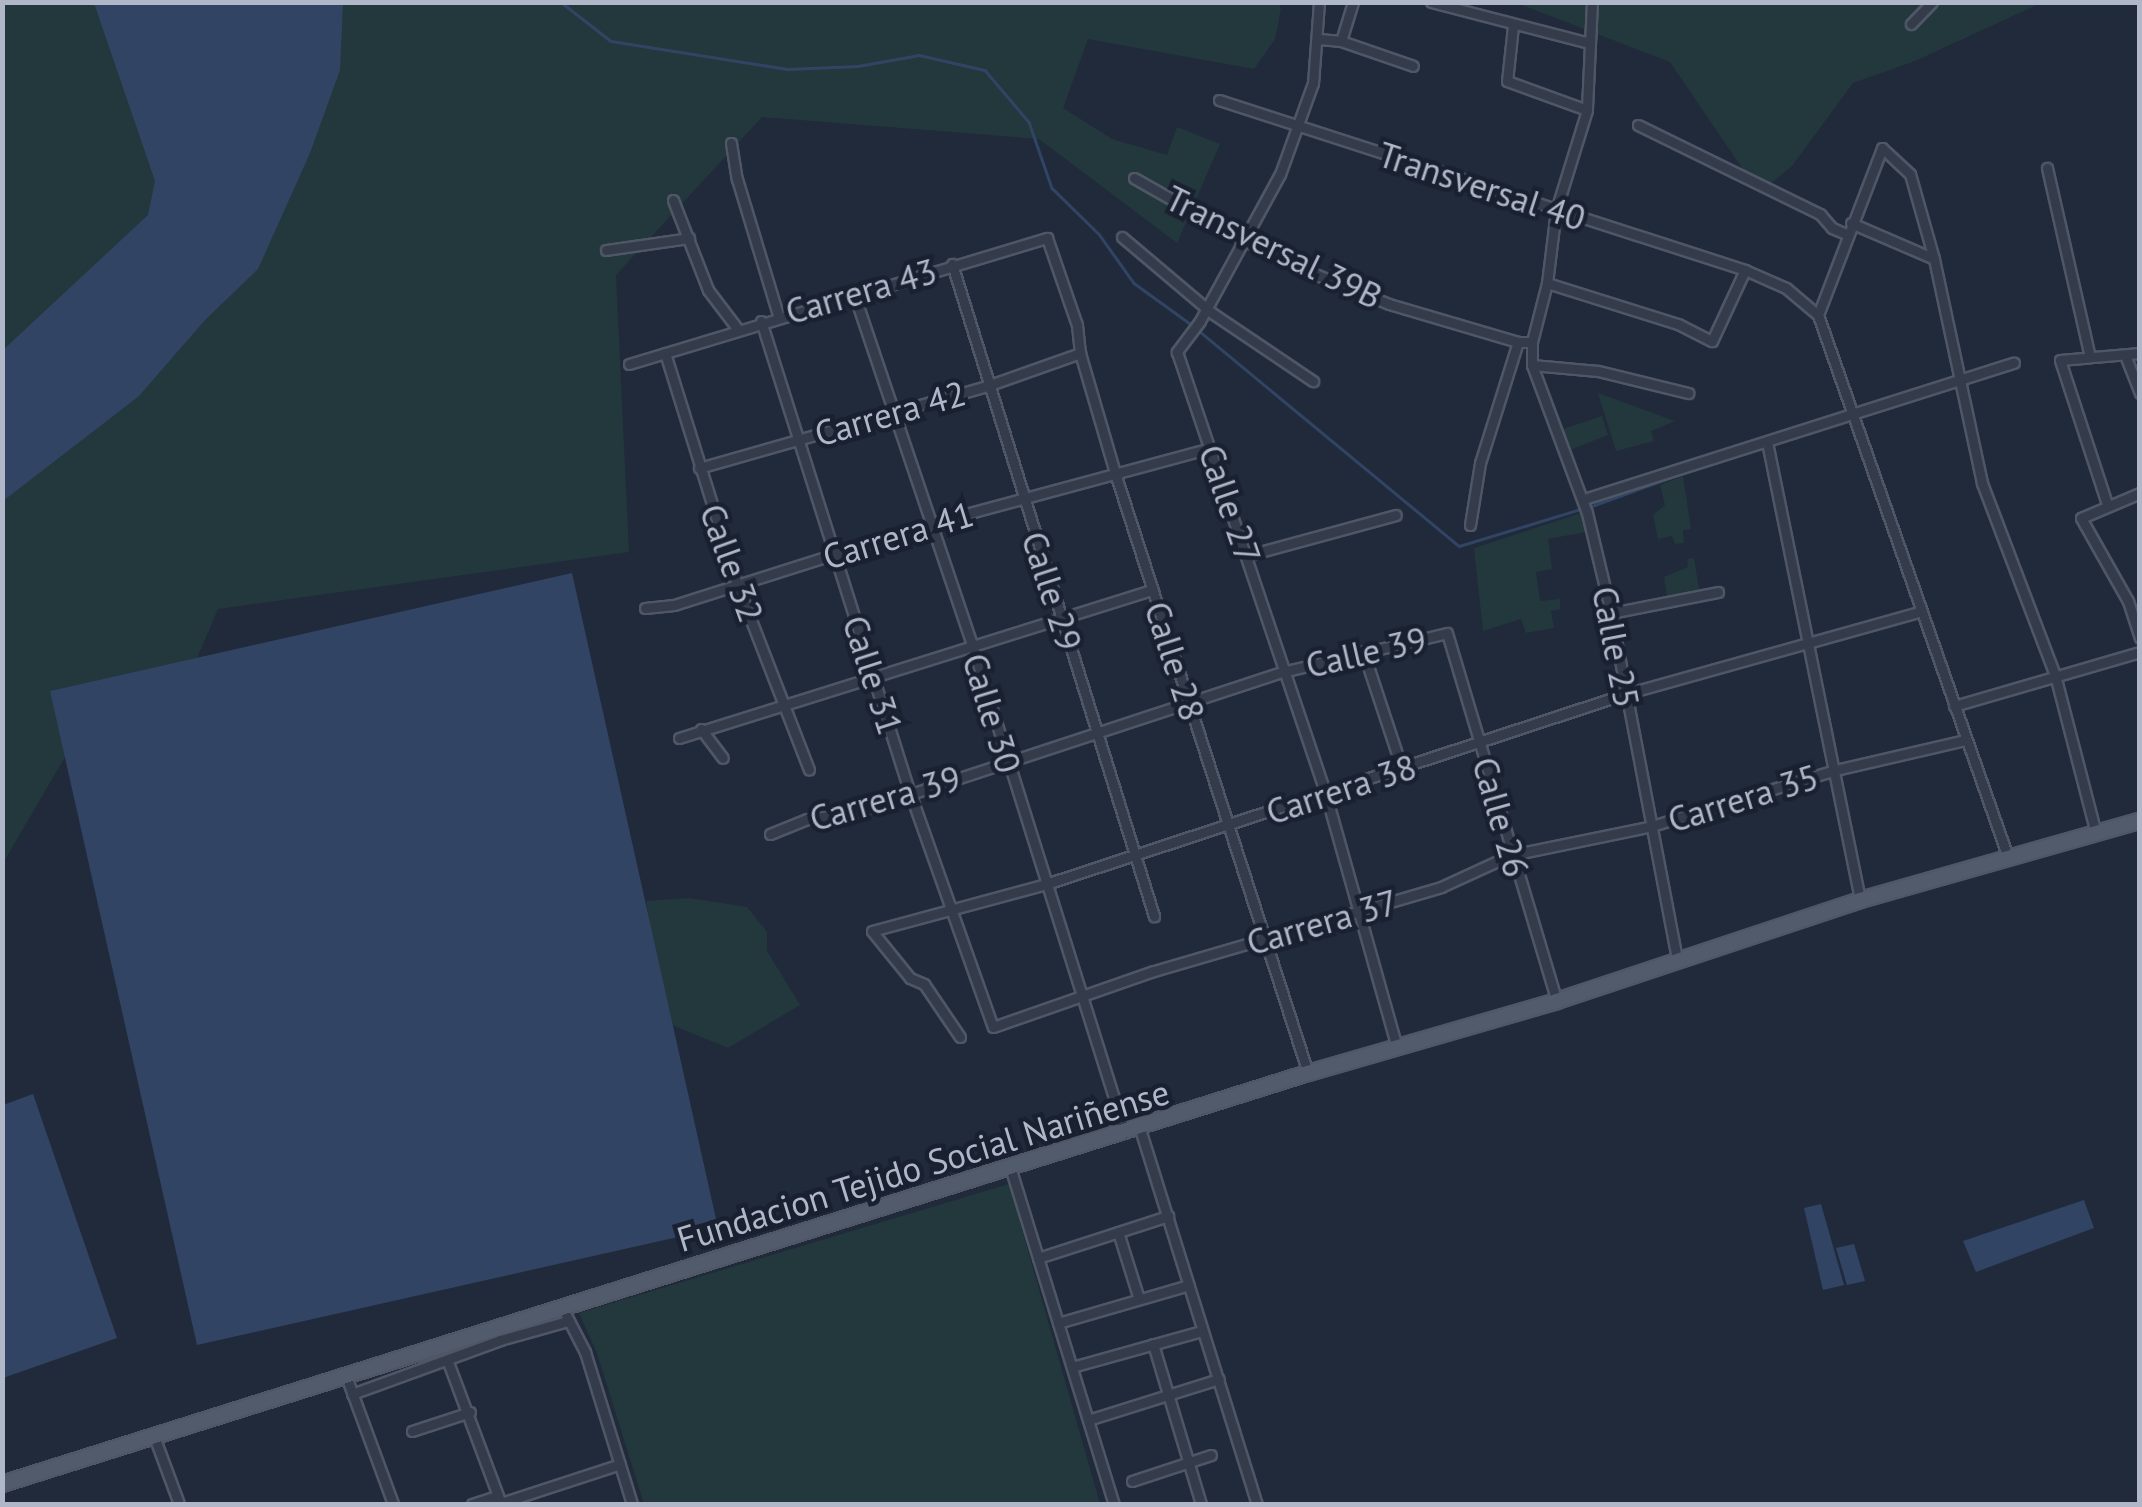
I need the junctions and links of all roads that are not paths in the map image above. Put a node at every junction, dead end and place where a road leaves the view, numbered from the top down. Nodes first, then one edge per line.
1 (1320, 2) edge
2 (1354, 2) edge
3 (1432, 2) edge
4 (1592, 2) edge
5 (1932, 2) edge
6 (1911, 24) dead end
7 (1513, 26) junction
8 (1319, 39) junction
9 (1341, 40) junction
10 (1590, 43) junction
11 (1413, 66) dead end
12 (1219, 100) dead end
13 (1587, 110) junction
14 (1638, 125) dead end
15 (1299, 127) junction
16 (731, 143) dead end
17 (2047, 168) dead end
18 (1134, 178) dead end
19 (673, 200) dead end
20 (1556, 210) junction
21 (1850, 223) junction
22 (1846, 234) junction
23 (1122, 237) dead end
24 (688, 238) junction
25 (1245, 241) junction
26 (1053, 246) joint
27 (606, 250) dead end
28 (1934, 259) junction
29 (952, 264) junction
30 (1745, 270) junction
31 (1547, 282) junction
32 (854, 294) junction
33 (1207, 308) junction
34 (778, 315) junction
35 (1818, 316) junction
36 (761, 321) junction
37 (738, 328) junction
38 (1518, 342) junction
39 (1532, 342) junction
40 (665, 353) junction
41 (1080, 353) junction
42 (2140, 353) edge
43 (2125, 355) junction
44 (2090, 358) junction
45 (2014, 363) dead end
46 (629, 364) dead end
47 (1532, 366) junction
48 (1314, 381) dead end
49 (1958, 382) junction
50 (987, 386) junction
51 (1688, 393) dead end
52 (2140, 393) edge
53 (1852, 411) junction
54 (897, 413) junction
55 (797, 440) junction
56 (1767, 442) junction
57 (1210, 448) junction
58 (699, 468) junction
59 (1116, 476) junction
60 (2140, 493) edge
61 (1022, 498) junction
62 (2107, 504) junction
63 (1585, 505) junction
64 (1396, 515) dead end
65 (929, 524) junction
66 (1470, 525) dead end
67 (833, 554) junction
68 (1249, 556) junction
69 (737, 584) junction
70 (1152, 590) junction
71 (1718, 592) dead end
72 (646, 608) dead end
73 (1919, 612) junction
74 (1611, 613) junction
75 (1063, 620) junction
76 (1447, 633) joint
77 (2140, 638) edge
78 (1810, 641) junction
79 (973, 648) junction
80 (1363, 651) junction
81 (2140, 652) edge
82 (1286, 671) junction
83 (2054, 675) junction
84 (876, 678) junction
85 (1624, 694) junction
86 (1189, 703) junction
87 (787, 706) junction
88 (1954, 706) junction
89 (701, 729) junction
90 (1097, 732) junction
91 (679, 738) dead end
92 (1965, 740) junction
93 (1480, 745) junction
94 (723, 758) dead end
95 (1007, 762) junction
96 (1402, 769) junction
97 (809, 770) dead end
98 (1835, 770) junction
99 (910, 794) junction
100 (1326, 795) junction
101 (2140, 821) edge
102 (1228, 825) junction
103 (1652, 826) junction
104 (2096, 833) junction
105 (770, 834) dead end
106 (1511, 854) junction
107 (1135, 856) junction
108 (2009, 860) junction
109 (1046, 884) junction
110 (1860, 900) junction
111 (952, 908) junction
112 (1358, 913) junction
113 (1154, 916) dead end
114 (1264, 939) junction
115 (1678, 960) junction
116 (1082, 996) junction
117 (1557, 1001) junction
118 (994, 1027) joint
119 (960, 1037) dead end
120 (1397, 1048) junction
121 (1308, 1073) junction
122 (1133, 1131) junction
123 (1011, 1170) junction
124 (1168, 1216) junction
125 (1118, 1232) junction
126 (1038, 1258) junction
127 (1189, 1284) junction
128 (1139, 1300) junction
129 (566, 1315) junction
130 (1058, 1323) junction
131 (1202, 1331) junction
132 (1153, 1344) junction
133 (448, 1362) junction
134 (1072, 1367) junction
135 (346, 1376) junction
136 (1219, 1380) junction
137 (352, 1394) junction
138 (1168, 1396) junction
139 (470, 1412) junction
140 (1088, 1420) junction
141 (412, 1430) dead end
142 (156, 1439) junction
143 (1211, 1455) dead end
144 (1188, 1462) junction
145 (620, 1464) junction
146 (1132, 1481) dead end
147 (2, 1484) edge
148 (499, 1501) edge
149 (179, 1504) edge
150 (392, 1504) edge
151 (472, 1504) edge
152 (632, 1504) edge
153 (1114, 1504) edge
154 (1201, 1504) edge
155 (1257, 1504) edge

1 - 8 street
2 - 9 street
3 - 7 street
4 - 10 street, Calle 25
5 - 6 street
7 - 10 street
7 - 13 street
8 - 9 street
8 - 15 street
9 - 11 street
10 - 13 street, Calle 25
12 - 15 street, Transversal 40
13 - 20 street, Calle 25
14 - 22 street
15 - 20 street, Transversal 40
15 - 25 street
16 - 34 street
17 - 44 street
18 - 25 street, Transversal 39B
19 - 24 street
20 - 30 street, Transversal 40
20 - 31 street, Calle 25
21 - 22 street
21 - 28 street
21 - 28 street
22 - 35 street
23 - 33 street
24 - 27 street
24 - 37 street
25 - 33 street
25 - 38 street, Transversal 39B
26 - 29 street, Carrera 43
26 - 41 street, Calle 28
28 - 49 street
29 - 32 street, Carrera 43
29 - 50 street, Calle 29
30 - 31 street
30 - 35 street, Transversal 40
31 - 39 street, Calle 25
32 - 34 street, Carrera 43
32 - 54 street, Calle 30
33 - 48 street
33 - 57 street, Calle 27
34 - 36 street, Carrera 43
35 - 53 street
36 - 37 street, Carrera 43
36 - 55 street, Calle 31
37 - 40 street, Carrera 43
38 - 39 street, Transversal 39B
38 - 66 street
39 - 47 street, Calle 25
40 - 46 street, Carrera 43
40 - 58 street, Calle 32
41 - 50 street, Carrera 42
41 - 59 street, Calle 28
42 - 43 street
43 - 44 street
43 - 52 street
44 - 62 street
45 - 49 street
47 - 51 street
47 - 63 street, Calle 25
49 - 53 street
49 - 83 street
50 - 54 street, Carrera 42
50 - 61 street, Calle 29
53 - 56 street
53 - 73 street
54 - 55 street, Carrera 42
54 - 65 street, Calle 30
55 - 58 street, Carrera 42
55 - 67 street, Calle 31
56 - 63 street
56 - 78 street
57 - 59 street, Carrera 41
57 - 68 street, Calle 27
58 - 69 street, Calle 32
59 - 61 street, Carrera 41
59 - 70 street, Calle 28
60 - 62 street
61 - 65 street, Carrera 41
61 - 75 street, Calle 29
62 - 77 street
63 - 74 street, Calle 25
64 - 68 street
65 - 67 street, Carrera 41
65 - 79 street, Calle 30
67 - 69 street, Carrera 41
67 - 84 street, Calle 31
68 - 82 street, Calle 27
69 - 72 street, Carrera 41
69 - 87 street, Calle 32
70 - 75 street
70 - 86 street, Calle 28
71 - 74 street
73 - 78 street, Carrera 38
73 - 88 street
74 - 85 street, Calle 25
75 - 79 street
75 - 90 street, Calle 29
76 - 80 street, Calle 39
76 - 93 street, Calle 26
78 - 85 street, Carrera 38
78 - 98 street
79 - 84 street
79 - 95 street, Calle 30
80 - 82 street, Calle 39
80 - 96 street
81 - 83 street
82 - 86 street, Carrera 39
82 - 100 street
83 - 88 street
83 - 104 street
84 - 87 street
84 - 99 street, Calle 31
85 - 93 street, Carrera 38
85 - 103 street, Calle 25
86 - 90 street, Carrera 39
86 - 102 street, Calle 28
87 - 89 street
87 - 97 street, Calle 32
88 - 92 street
89 - 91 street
89 - 94 street
90 - 95 street, Carrera 39
90 - 107 street, Calle 29
92 - 98 street, Carrera 35
92 - 108 street
93 - 96 street, Carrera 38
93 - 106 street, Calle 26
95 - 99 street, Carrera 39
95 - 109 street, Calle 30
96 - 100 street, Carrera 38
98 - 103 street, Carrera 35
98 - 110 street
99 - 105 street, Carrera 39
99 - 111 street, Calle 31
100 - 102 street, Carrera 38
100 - 112 street
101 - 104 main road, Fundacion Tejido Social Nariñense
102 - 107 street, Carrera 38
102 - 114 street, Calle 28
103 - 106 street, Carrera 37
103 - 115 street, Calle 25
104 - 108 main road, Fundacion Tejido Social Nariñense
106 - 112 street, Carrera 37
106 - 117 street, Calle 26
107 - 109 street, Carrera 38
107 - 113 street, Calle 29
108 - 110 main road, Fundacion Tejido Social Nariñense
109 - 111 street, Carrera 38
109 - 116 street, Calle 30
110 - 115 main road, Fundacion Tejido Social Nariñense
111 - 118 street, Calle 31
111 - 119 street, Carrera 38
112 - 114 street, Carrera 37
112 - 120 street
114 - 116 street, Carrera 37
114 - 121 street, Calle 28
115 - 117 main road, Fundacion Tejido Social Nariñense
116 - 118 street, Carrera 37
116 - 122 street, Calle 30
117 - 120 main road, Fundacion Tejido Social Nariñense
120 - 121 main road, Fundacion Tejido Social Nariñense
121 - 122 main road, Fundacion Tejido Social Nariñense
122 - 123 main road, Fundacion Tejido Social Nariñense
122 - 124 street, Calle 30
123 - 126 street
123 - 129 main road, Fundacion Tejido Social Nariñense
124 - 125 street
124 - 127 street, Calle 30
125 - 126 street
125 - 128 street
126 - 130 street
127 - 128 street
127 - 131 street, Calle 30
128 - 130 street
129 - 133 street
129 - 135 main road, Fundacion Tejido Social Nariñense
129 - 145 street
130 - 134 street
131 - 132 street
131 - 136 street, Calle 30
132 - 134 street
132 - 138 street
133 - 137 street
133 - 139 street
134 - 140 street
135 - 137 street
135 - 142 main road, Fundacion Tejido Social Nariñense
136 - 138 street
136 - 155 street, Calle 30
137 - 150 street
138 - 140 street
138 - 144 street
139 - 141 street
139 - 148 street
140 - 153 street
142 - 147 main road, Fundacion Tejido Social Nariñense
142 - 149 street
143 - 144 street
144 - 146 street
144 - 154 street
145 - 148 street
145 - 152 street
148 - 151 street

